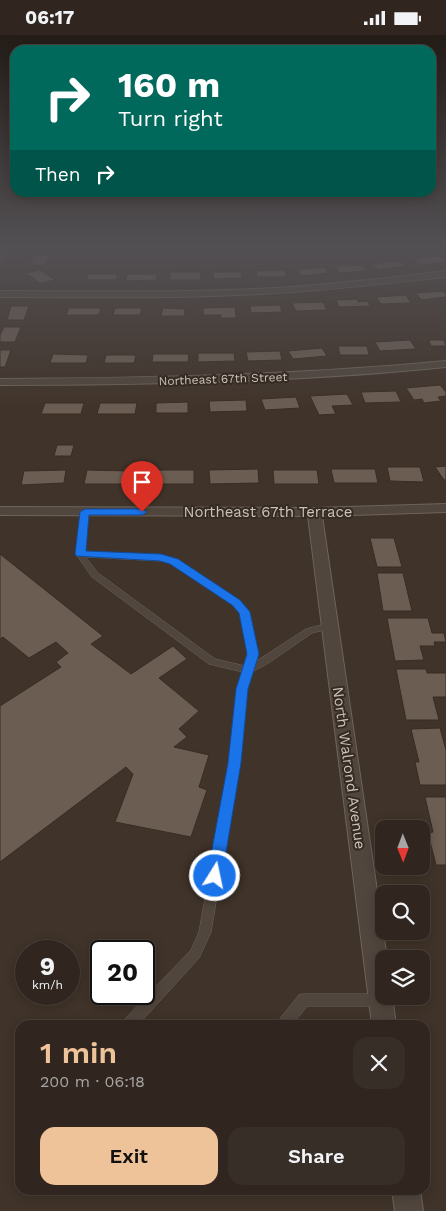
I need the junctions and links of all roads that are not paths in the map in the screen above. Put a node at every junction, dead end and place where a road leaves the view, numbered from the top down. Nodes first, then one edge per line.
1 (446, 364) edge
2 (0, 382) edge
3 (446, 508) edge
4 (0, 511) edge
5 (85, 512) junction
6 (314, 512) junction
7 (80, 554) junction
8 (329, 626) junction
9 (248, 670) junction
10 (375, 957) edge
11 (375, 1000) edge
12 (382, 1005) edge
13 (134, 1020) edge
14 (288, 1020) edge
15 (383, 1020) edge
16 (407, 1195) edge
17 (409, 1211) edge

1 - 2 street, Northeast 67th Street
3 - 6 street, Northeast 67th Terrace
4 - 5 street, Northeast 67th Terrace
5 - 6 street, Northeast 67th Terrace
5 - 7 lane
6 - 8 street, North Walrond Avenue
7 - 9 lane
7 - 9 lane
8 - 9 lane
8 - 10 street, North Walrond Avenue
9 - 13 lane
11 - 14 lane
12 - 15 street, North Walrond Avenue
16 - 17 street

